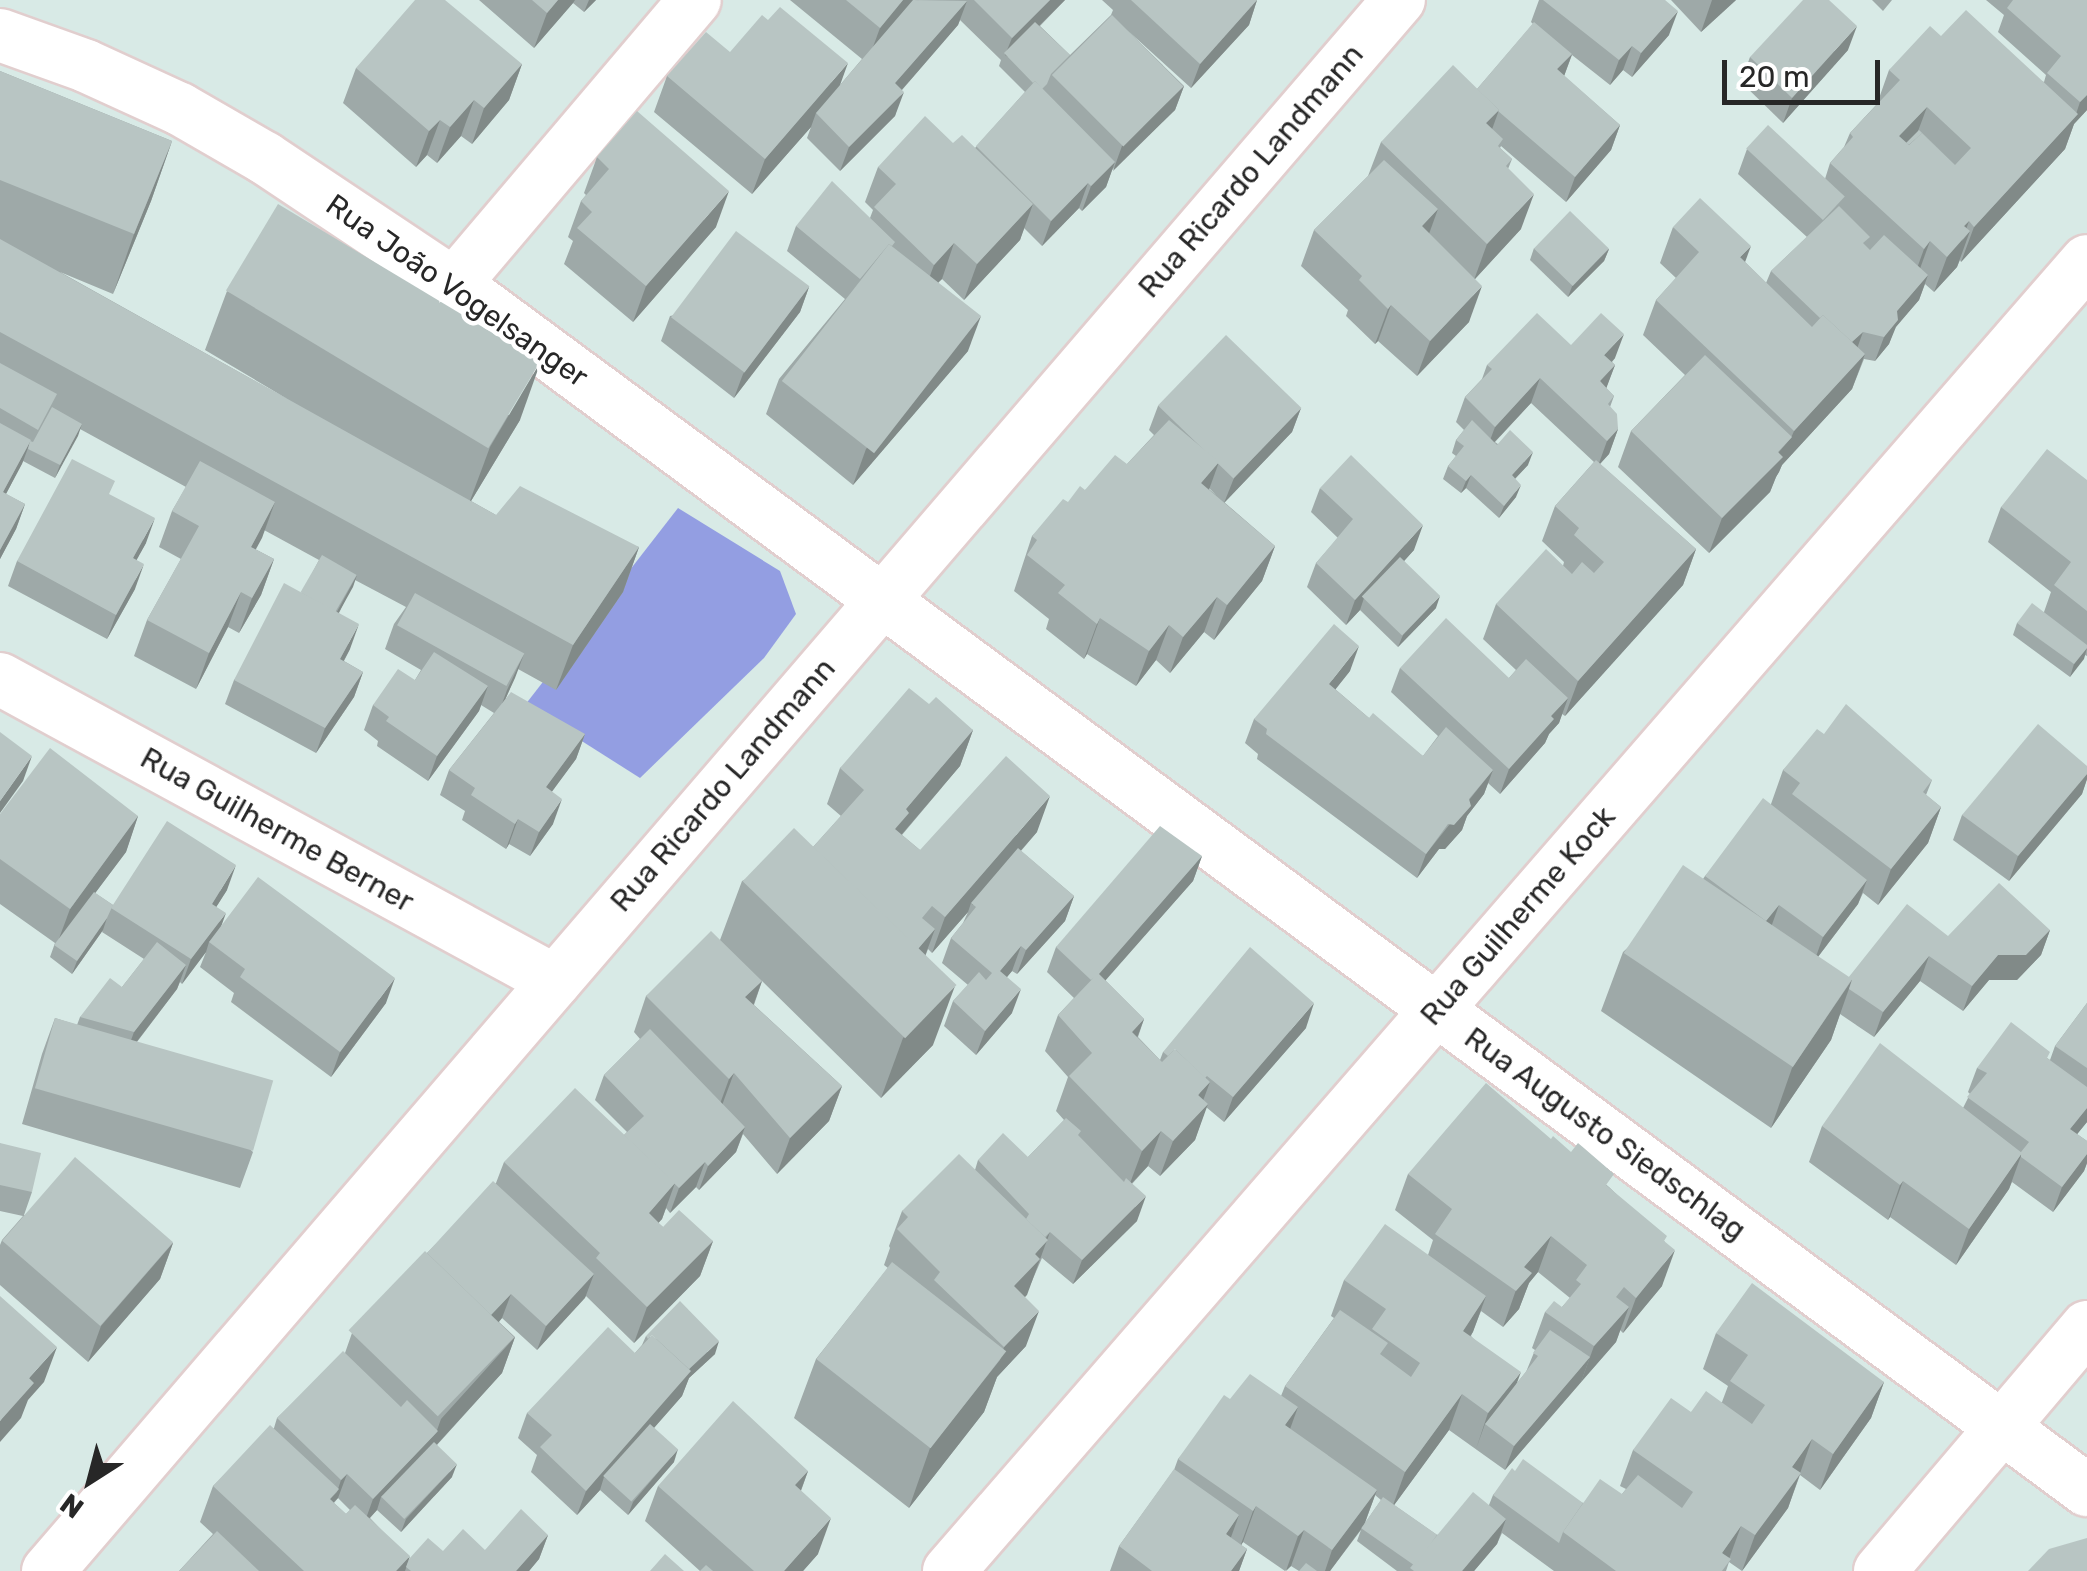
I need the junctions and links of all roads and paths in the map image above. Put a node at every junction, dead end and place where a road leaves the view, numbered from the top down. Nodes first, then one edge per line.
1 (695, 0) edge
2 (1399, 0) edge
3 (0, 34) edge
4 (2087, 261) edge
5 (454, 284) junction
6 (882, 600) junction
7 (0, 678) edge
8 (555, 981) junction
9 (1436, 1010) junction
10 (2087, 1326) edge
11 (2002, 1427) junction
12 (2087, 1490) edge
13 (48, 1571) edge
14 (949, 1571) edge
15 (1880, 1571) edge

1 - 5 street
2 - 6 street, Rua Ricardo Landmann
3 - 5 street, Rua João Vogelsanger
4 - 9 street, Rua Guilherme Kock
5 - 6 street, Rua João Vogelsanger
6 - 8 street, Rua Ricardo Landmann
6 - 9 street, Rua Augusto Siedschlag
7 - 8 street, Rua Guilherme Berner
8 - 13 street, Rua Ricardo Landmann
9 - 11 street, Rua Augusto Siedschlag
9 - 14 street, Rua Guilherme Kock
10 - 11 street
11 - 12 street, Rua Augusto Siedschlag
11 - 15 street

